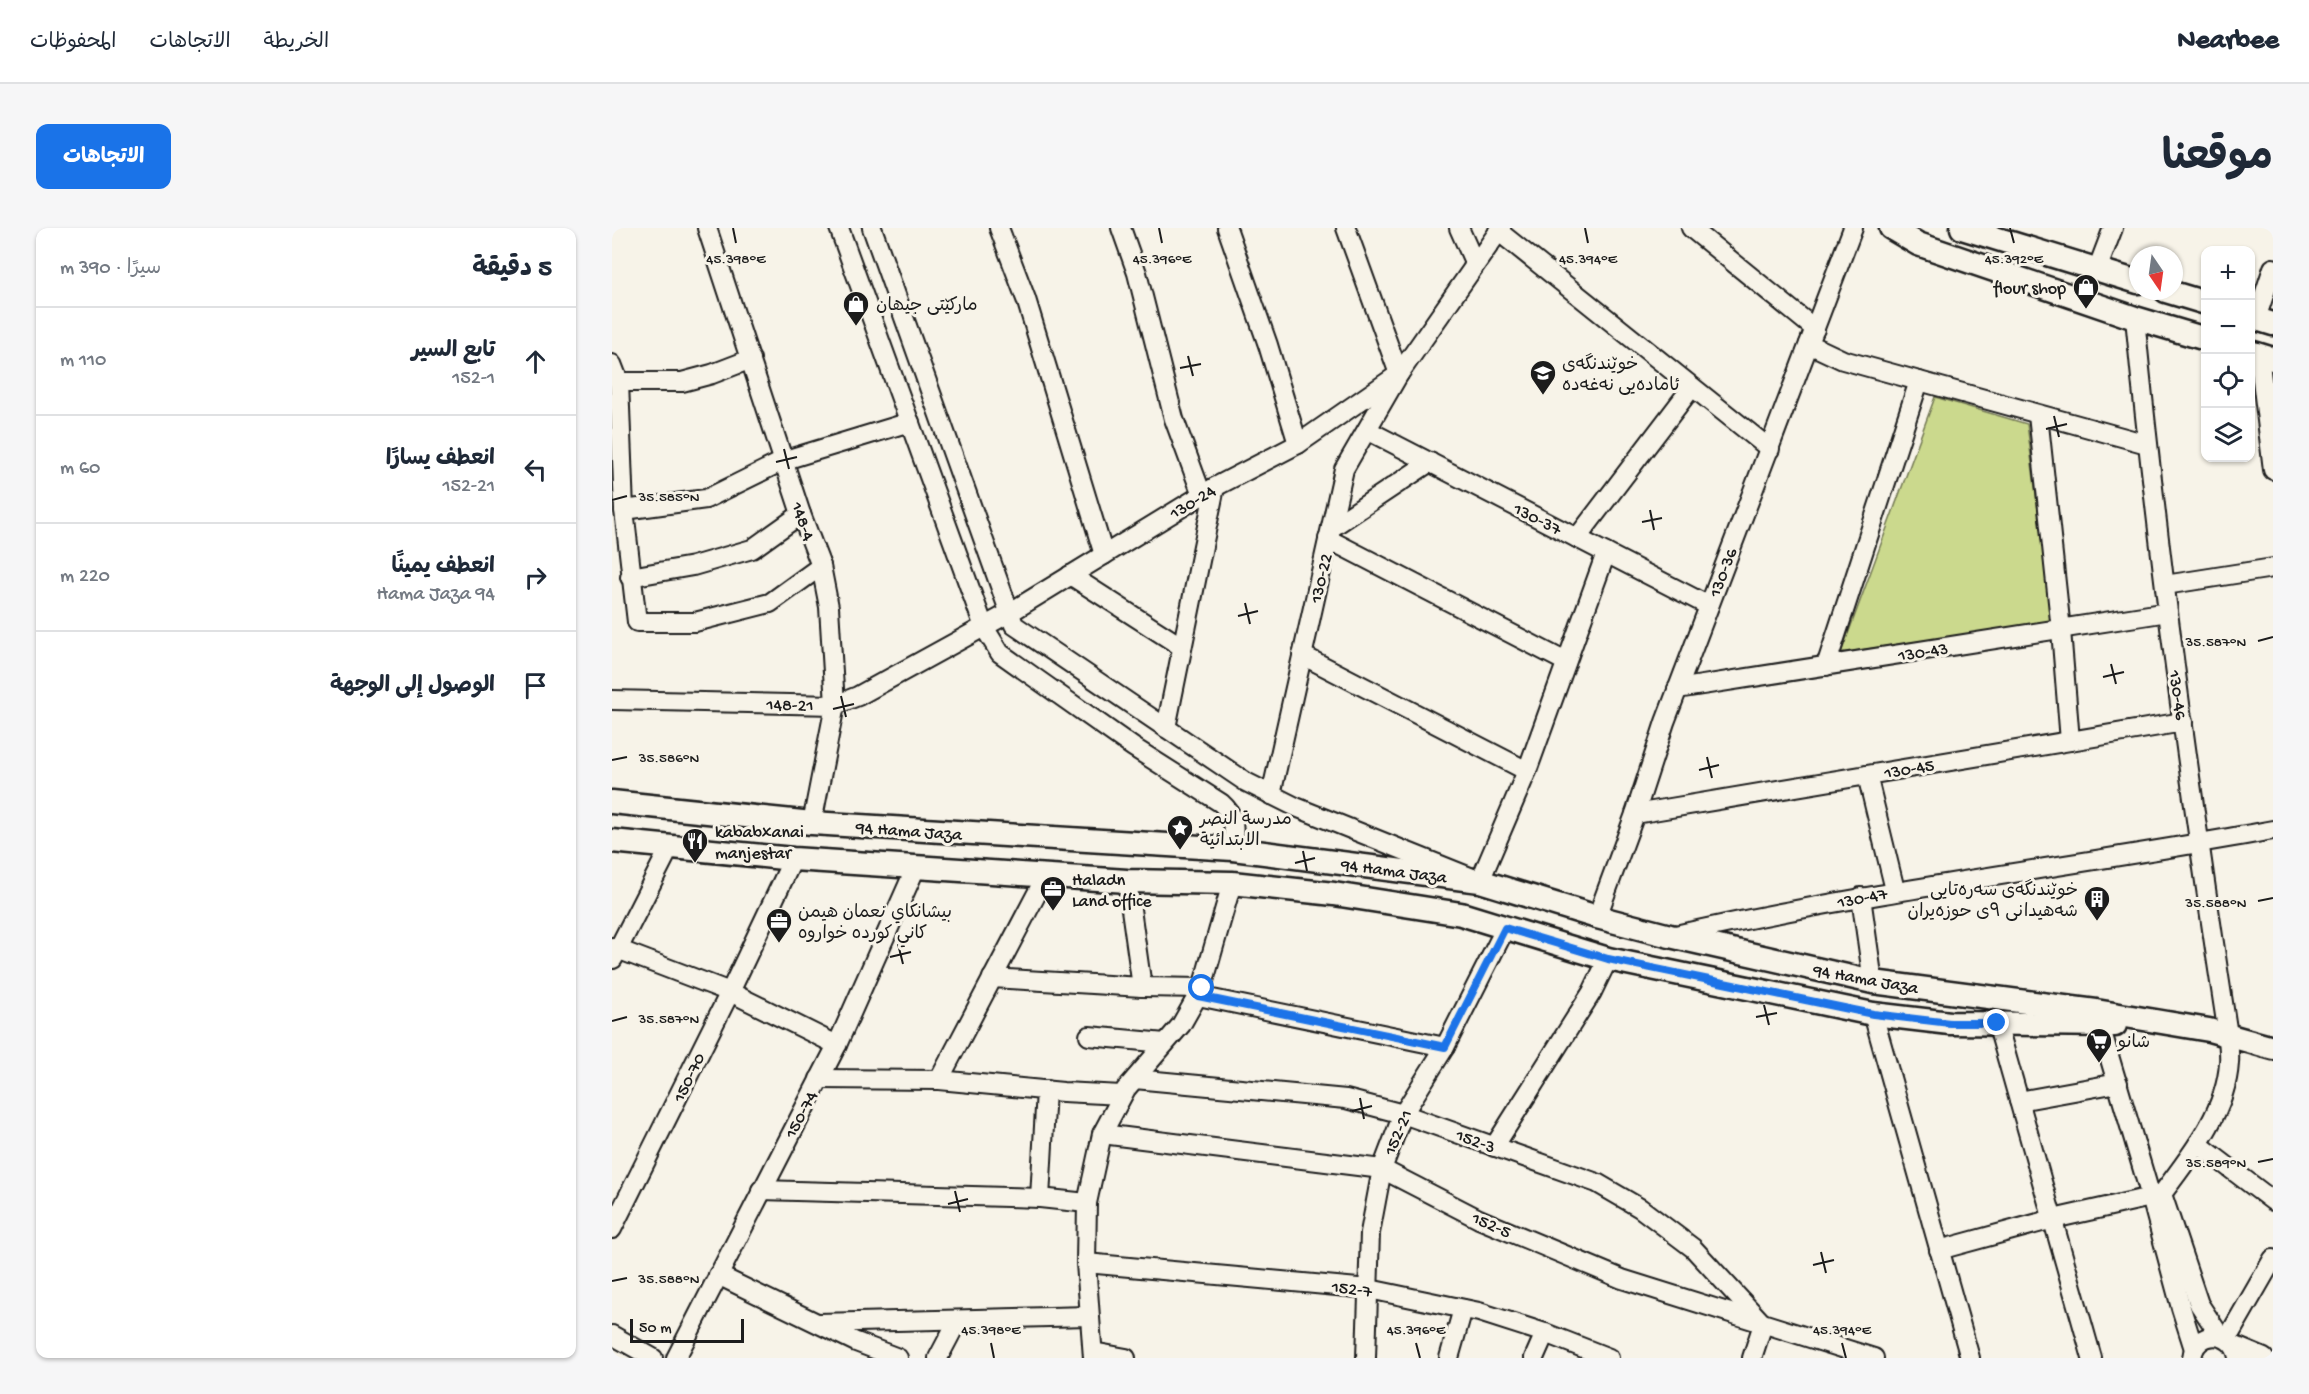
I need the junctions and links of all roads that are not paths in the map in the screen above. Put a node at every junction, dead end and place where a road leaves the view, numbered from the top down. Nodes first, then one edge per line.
1 (707, 228) edge
2 (839, 228) edge
3 (872, 228) edge
4 (999, 228) edge
5 (1122, 228) edge
6 (1227, 228) edge
7 (1346, 228) edge
8 (1459, 228) edge
9 (1691, 228) edge
10 (1853, 228) edge
11 (1891, 228) edge
12 (1962, 228) edge
13 (2113, 228) edge
14 (1499, 230) edge
15 (2073, 262) junction
16 (1475, 264) junction
17 (2273, 268) edge
18 (2097, 270) junction
19 (2129, 279) edge
20 (2059, 292) junction
21 (2183, 296) edge
22 (2201, 302) edge
23 (2135, 318) junction
24 (2260, 320) edge
25 (1812, 336) junction
26 (2201, 338) edge
27 (2261, 356) edge
28 (751, 359) junction
29 (612, 363) edge
30 (1399, 374) junction
31 (1919, 381) junction
32 (619, 382) junction
33 (1692, 387) junction
34 (2038, 415) junction
35 (910, 422) junction
36 (1367, 430) junction
37 (1298, 444) junction
38 (2147, 444) junction
39 (1770, 449) junction
40 (785, 460) junction
41 (1430, 462) junction
42 (2273, 471) edge
43 (1208, 491) junction
44 (624, 510) junction
45 (801, 514) junction
46 (1329, 533) junction
47 (1577, 538) junction
48 (1606, 553) junction
49 (1104, 555) junction
50 (820, 566) junction
51 (2273, 568) edge
52 (1070, 575) junction
53 (630, 577) junction
54 (2165, 585) junction
55 (1709, 606) junction
56 (2168, 612) junction
57 (1009, 613) junction
58 (984, 627) junction
59 (2061, 630) junction
60 (1182, 646) junction
61 (1302, 655) junction
62 (1566, 662) junction
63 (1826, 666) junction
64 (1677, 689) junction
65 (612, 700) edge
66 (835, 705) junction
67 (2183, 722) junction
68 (1166, 728) junction
69 (2070, 741) junction
70 (1527, 771) junction
71 (1867, 775) junction
72 (1271, 795) junction
73 (612, 802) edge
74 (1635, 814) junction
75 (812, 824) junction
76 (2273, 830) edge
77 (976, 834) junction
78 (612, 841) edge
79 (2198, 844) junction
80 (670, 847) junction
81 (1233, 849) junction
82 (793, 860) junction
83 (916, 867) junction
84 (971, 871) junction
85 (1046, 876) junction
86 (1480, 881) junction
87 (1128, 882) junction
88 (1232, 883) junction
89 (1895, 890) junction
90 (1861, 897) junction
91 (1597, 917) junction
92 (1505, 928) junction
93 (1670, 936) junction
94 (614, 952) edge
95 (1608, 959) junction
96 (992, 978) junction
97 (1873, 982) junction
98 (1142, 987) junction
99 (730, 992) junction
100 (1200, 992) junction
101 (1873, 1014) junction
102 (2104, 1019) junction
103 (1997, 1023) junction
104 (2228, 1035) junction
105 (1089, 1036) dead end
106 (1165, 1043) junction
107 (837, 1045) junction
108 (1445, 1047) junction
109 (2273, 1048) edge
110 (1135, 1078) junction
111 (819, 1079) junction
112 (939, 1080) junction
113 (2118, 1083) junction
114 (1046, 1090) junction
115 (1122, 1095) junction
116 (2019, 1101) junction
117 (1403, 1113) junction
118 (1102, 1134) junction
119 (2198, 1144) junction
120 (1494, 1147) junction
121 (1382, 1169) junction
122 (761, 1190) junction
123 (2156, 1195) junction
124 (1040, 1198) junction
125 (2273, 1202) edge
126 (1087, 1203) junction
127 (2053, 1219) junction
128 (612, 1229) edge
129 (1939, 1250) junction
130 (2273, 1259) edge
131 (1086, 1263) junction
132 (718, 1275) junction
133 (1369, 1289) junction
134 (1463, 1309) junction
135 (1089, 1316) junction
136 (958, 1320) junction
137 (818, 1323) junction
138 (1763, 1324) junction
139 (1545, 1333) junction
140 (612, 1335) edge
141 (2230, 1344) edge
142 (1093, 1355) edge
143 (2192, 1355) edge
144 (654, 1358) edge
145 (676, 1358) edge
146 (898, 1358) edge
147 (938, 1358) edge
148 (1126, 1358) edge
149 (1366, 1358) edge
150 (1449, 1358) edge
151 (1534, 1358) edge
152 (1609, 1358) edge
153 (1752, 1358) edge
154 (1874, 1358) edge
155 (1970, 1358) edge
156 (2092, 1358) edge
157 (2264, 1358) edge

1 - 28 street, 148-4
2 - 35 street
3 - 57 street
4 - 49 street
5 - 43 street
6 - 37 street
7 - 30 street
8 - 16 street
9 - 25 street
10 - 25 street, 130-36
11 - 20 main road
12 - 15 main road
13 - 18 street
14 - 16 street, 130-22
14 - 33 street
15 - 18 main road
15 - 20 main road
16 - 30 street, 130-22
17 - 24 street
18 - 19 main road
20 - 23 main road
21 - 22 main road
23 - 26 main road
23 - 38 street, 130-46
25 - 31 street
25 - 39 street, 130-36
27 - 42 street
28 - 32 street
28 - 40 street, 148-4
29 - 32 street
30 - 36 street, 130-22
30 - 37 street, 130-24
31 - 34 street
31 - 63 street
32 - 44 street
33 - 39 street
33 - 47 street
34 - 38 street
34 - 59 street
35 - 40 street
35 - 58 street
36 - 41 street, 130-37
36 - 46 street, 130-22
37 - 43 street, 130-24
38 - 54 street, 130-46
39 - 55 street, 130-36
40 - 44 street
40 - 45 street, 148-4
41 - 46 street
41 - 47 street, 130-37
43 - 49 street, 130-24
43 - 60 street
44 - 53 street
45 - 50 street, 148-4
45 - 53 street
46 - 61 street, 130-22
46 - 62 street
47 - 48 street, 130-37
48 - 55 street, 130-37
48 - 62 street
49 - 52 street, 130-24
50 - 53 street
50 - 66 street, 148-4
51 - 54 street
52 - 57 street, 130-24
52 - 60 street
54 - 56 street, 130-46
55 - 64 street, 130-36
56 - 59 street, 130-43
56 - 67 street, 130-46
57 - 58 street, 130-24
57 - 68 street
58 - 66 street, 148-21
58 - 81 street
59 - 63 street, 130-43
59 - 69 street
60 - 68 street
61 - 70 street
61 - 72 street, 130-22
62 - 70 street
63 - 64 street, 130-43
64 - 74 street, 130-36
65 - 66 street, 148-21
66 - 75 street, 148-4
67 - 69 street, 130-45
67 - 79 street, 130-46
68 - 72 street
69 - 71 street, 130-45
70 - 86 street
71 - 74 street, 130-45
71 - 89 street
72 - 86 street
73 - 75 main road, 94 Hama Jaza
74 - 91 street, 130-36
75 - 77 main road, 94 Hama Jaza
76 - 79 street, 130-47
77 - 81 main road, 94 Hama Jaza
77 - 84 main road
78 - 80 main road, 94 Hama Jaza
79 - 89 street, 130-47
79 - 104 street, 130-46
80 - 82 main road, 94 Hama Jaza
80 - 94 street
81 - 86 main road, 94 Hama Jaza
82 - 83 main road, 94 Hama Jaza
82 - 99 street, 150-70
83 - 84 main road, 94 Hama Jaza
83 - 107 street, 150-74
84 - 85 main road, 94 Hama Jaza
85 - 87 main road, 94 Hama Jaza
85 - 96 street
86 - 91 main road, 94 Hama Jaza
87 - 88 main road, 94 Hama Jaza
87 - 98 street
88 - 92 main road, 94 Hama Jaza
88 - 100 street
89 - 90 street, 130-47
90 - 93 street, 130-47
90 - 97 street
91 - 93 main road, 94 Hama Jaza
92 - 95 main road, 94 Hama Jaza
92 - 108 street, 152-21
93 - 97 main road, 94 Hama Jaza
94 - 99 street
95 - 101 main road, 94 Hama Jaza
95 - 120 street
96 - 98 street
96 - 112 street
97 - 102 main road, 94 Hama Jaza
98 - 100 street
99 - 107 street
99 - 128 street, 150-70
100 - 106 street
100 - 108 street
101 - 103 main road, 94 Hama Jaza
101 - 129 street
102 - 103 main road, 94 Hama Jaza
102 - 104 main road, 94 Hama Jaza
102 - 113 street
102 - 123 street
103 - 116 street
104 - 109 main road, 94 Hama Jaza
104 - 119 street, 130-46
105 - 106 street
106 - 110 street
107 - 111 street, 150-74
108 - 117 street, 152-21
110 - 115 street
110 - 117 street, 152-3
111 - 112 street
111 - 122 street, 150-74
112 - 114 street
113 - 116 street
113 - 123 street
114 - 115 street
114 - 124 street
115 - 118 street
116 - 127 street
117 - 120 street, 152-3
117 - 121 street, 152-21
118 - 121 street, 152-5
118 - 126 street
119 - 123 street, 130-46
119 - 125 street
120 - 138 street, 152-3
121 - 133 street, 152-21
121 - 138 street, 152-5
122 - 124 street
122 - 132 street, 150-74
123 - 127 street
123 - 141 street
123 - 143 street
124 - 126 street
126 - 131 street
127 - 129 street
127 - 156 street
129 - 155 street
130 - 141 street
131 - 133 street, 152-7
131 - 135 street
132 - 137 street
132 - 145 street, 150-74
133 - 134 street, 152-7
133 - 149 street, 152-21
134 - 139 street, 152-7
134 - 150 street
135 - 136 street
135 - 142 street
136 - 137 street
136 - 147 street
137 - 146 street
138 - 153 street
138 - 154 street, 152-5
139 - 151 street
139 - 152 street, 152-7
140 - 144 street
141 - 143 street
141 - 157 street
142 - 148 street

